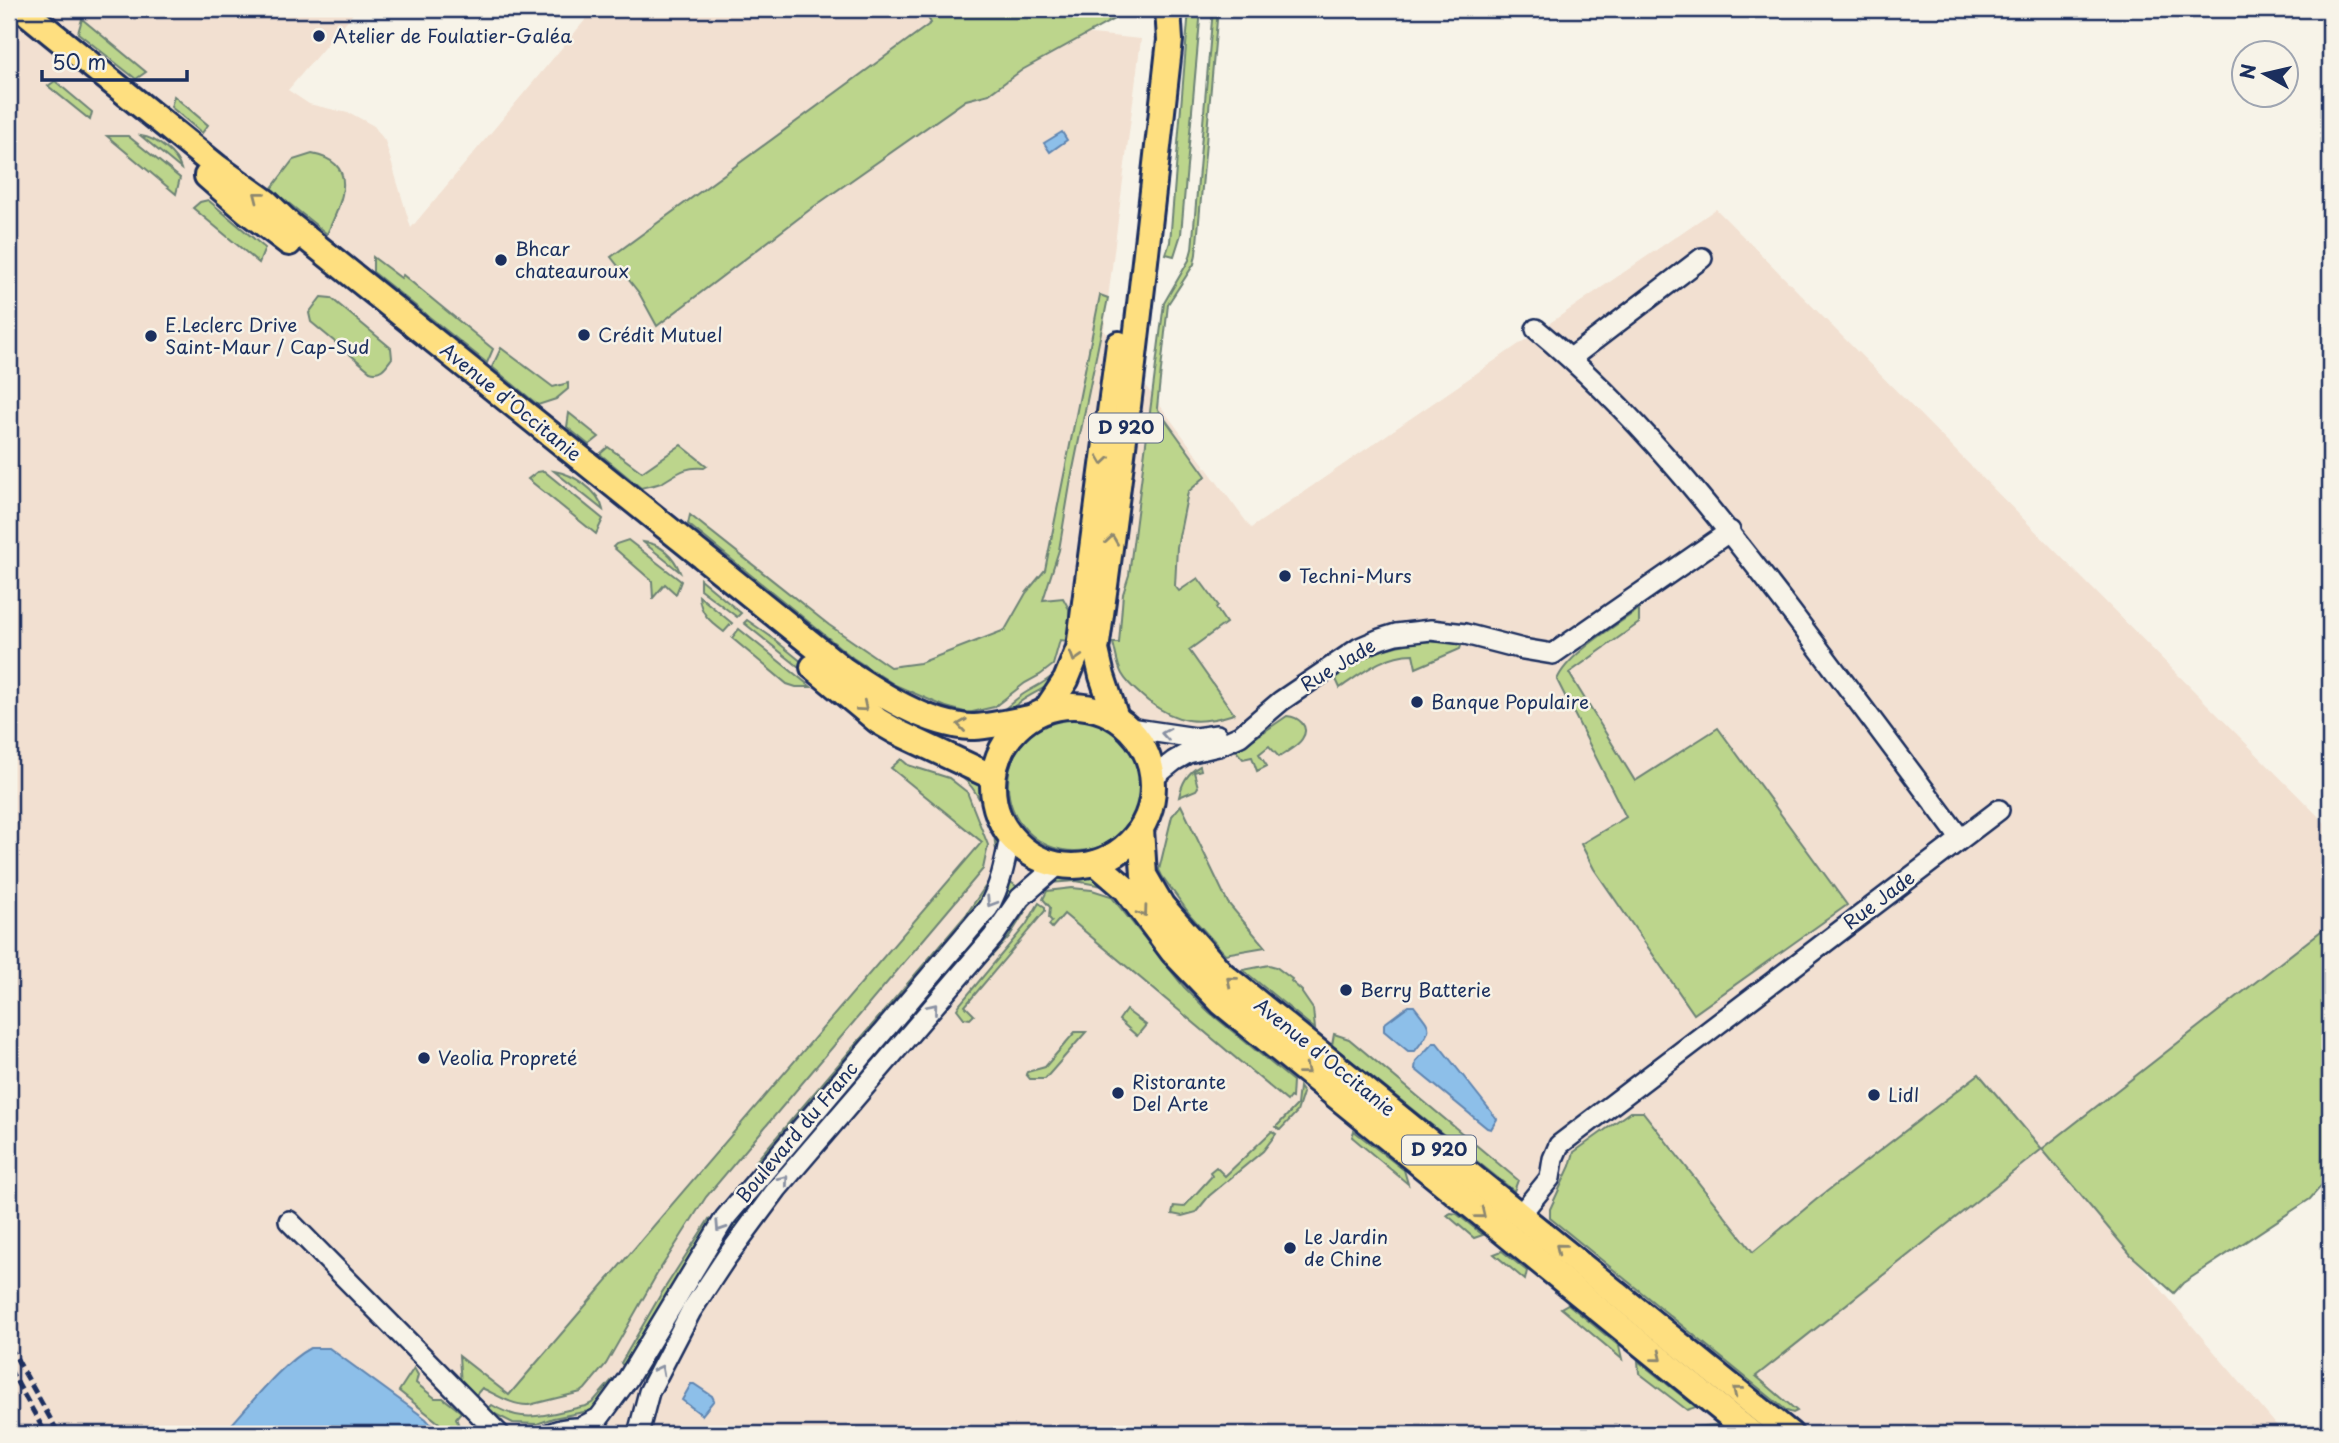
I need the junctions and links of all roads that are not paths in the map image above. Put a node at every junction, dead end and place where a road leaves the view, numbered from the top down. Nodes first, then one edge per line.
1 (22, 9) edge
2 (1168, 9) edge
3 (9, 19) edge
4 (1702, 258) dead end
5 (1536, 329) dead end
6 (1571, 358) junction
7 (1730, 531) junction
8 (1038, 714) junction
9 (1123, 723) junction
10 (1251, 725) junction
11 (993, 777) junction
12 (1153, 778) junction
13 (1999, 810) dead end
14 (1141, 829) junction
15 (1010, 837) junction
16 (1960, 838) junction
17 (1096, 863) junction
18 (1058, 866) junction
19 (1520, 1215) junction
20 (289, 1221) dead end
21 (580, 1428) junction
22 (499, 1434) edge
23 (549, 1434) edge
24 (603, 1434) edge
25 (638, 1434) edge
26 (1752, 1434) edge
27 (1790, 1434) edge

8 -> 1 main road, Avenue d'Occitanie
2 -> 8 main road, D 920
9 -> 2 main road, D 920
3 -> 11 main road, Avenue d'Occitanie
4 - 6 street
5 - 6 street
6 - 7 street
7 - 10 street, Rue Jade
7 - 16 street
8 - 9 main road
8 - 11 main road
10 -> 9 street, Rue Jade
9 - 12 main road
10 - 12 street, Rue Jade
11 - 15 main road
12 - 14 main road
13 - 16 street, Rue Jade
14 - 17 main road
19 -> 14 main road, Avenue d'Occitanie / D 920
15 - 18 main road
15 -> 21 street, Boulevard du Franc
16 - 19 street, Rue Jade
17 - 18 main road
17 -> 26 main road, Avenue d'Occitanie / D 920
25 -> 18 street, Boulevard du Franc
27 -> 19 main road, Avenue d'Occitanie / D 920
20 - 22 street
21 - 23 street
21 - 24 street

